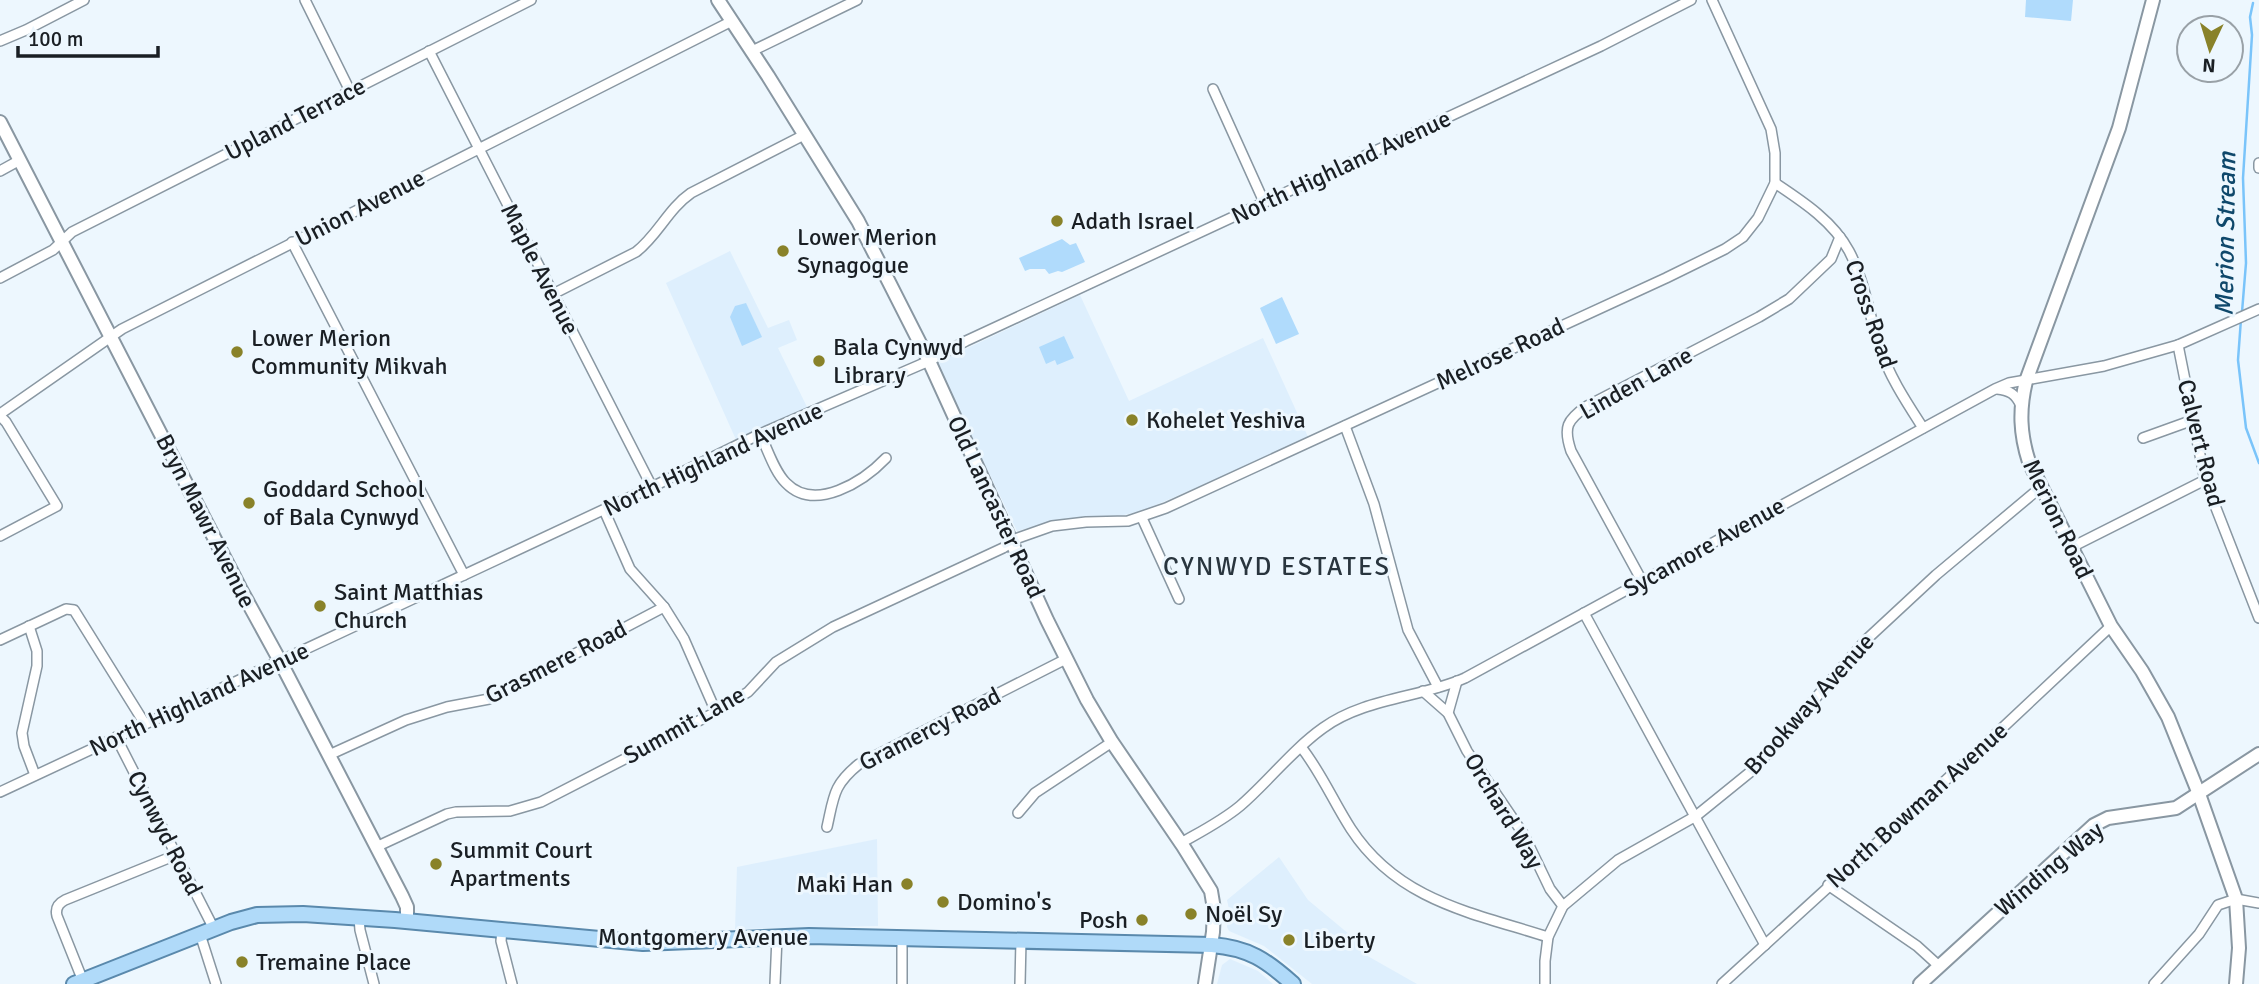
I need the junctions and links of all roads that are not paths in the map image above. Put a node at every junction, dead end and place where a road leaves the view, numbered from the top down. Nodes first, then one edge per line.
1 (84, 0) edge
2 (305, 0) edge
3 (718, 0) edge
4 (857, 0) edge
5 (1691, 0) edge
6 (1712, 0) edge
7 (2153, 0) edge
8 (525, 1) edge
9 (732, 21) junction
10 (0, 41) edge
11 (429, 51) junction
12 (752, 51) junction
13 (1213, 89) dead end
14 (350, 91) junction
15 (0, 122) edge
16 (804, 135) junction
17 (478, 149) junction
18 (20, 160) junction
19 (2259, 163) edge
20 (2259, 168) edge
21 (0, 171) edge
22 (1775, 183) junction
23 (1264, 202) junction
24 (1840, 237) junction
25 (62, 242) junction
26 (292, 242) junction
27 (1831, 259) junction
28 (1853, 259) junction
29 (0, 278) edge
30 (553, 293) junction
31 (2259, 309) edge
32 (110, 336) junction
33 (2178, 345) junction
34 (929, 361) junction
35 (2025, 381) junction
36 (1995, 389) junction
37 (2021, 407) junction
38 (0, 415) edge
39 (2193, 420) junction
40 (1345, 426) junction
41 (1923, 428) junction
42 (760, 434) junction
43 (2143, 438) dead end
44 (886, 457) dead end
45 (2205, 480) junction
46 (652, 487) junction
47 (2041, 487) junction
48 (604, 510) junction
49 (1142, 518) junction
50 (0, 536) edge
51 (1012, 543) junction
52 (2072, 547) junction
53 (464, 575) junction
54 (1642, 581) junction
55 (1179, 599) dead end
56 (664, 607) junction
57 (1584, 612) junction
58 (2259, 618) edge
59 (2111, 625) junction
60 (29, 626) junction
61 (0, 640) edge
62 (1066, 659) junction
63 (280, 661) junction
64 (1457, 681) junction
65 (1438, 687) junction
66 (1423, 691) junction
67 (716, 712) junction
68 (1448, 713) junction
69 (145, 724) junction
70 (116, 737) junction
71 (1112, 742) junction
72 (1301, 747) junction
73 (2259, 754) edge
74 (329, 755) junction
75 (35, 775) junction
76 (0, 792) edge
77 (2199, 794) junction
78 (1018, 813) dead end
79 (1695, 816) junction
80 (827, 827) dead end
81 (1181, 843) junction
82 (376, 847) junction
83 (176, 855) junction
84 (1828, 885) junction
85 (2236, 899) junction
86 (2259, 903) edge
87 (1563, 906) junction
88 (359, 918) junction
89 (407, 921) junction
90 (502, 929) junction
91 (207, 931) junction
92 (777, 937) junction
93 (1548, 937) junction
94 (902, 938) junction
95 (1021, 940) junction
96 (1212, 945) junction
97 (1765, 945) junction
98 (1939, 966) junction
99 (78, 982) edge
100 (216, 984) edge
101 (374, 984) edge
102 (512, 984) edge
103 (775, 984) edge
104 (902, 984) edge
105 (1020, 984) edge
106 (1205, 984) edge
107 (1293, 984) edge
108 (1545, 984) edge
109 (1722, 984) edge
110 (1920, 984) edge
111 (2154, 984) edge
112 (2236, 984) edge

1 - 10 street
2 - 14 street
3 - 9 street, Old Lancaster Road
4 - 12 street
5 - 23 street, North Highland Avenue
6 - 22 street, Melrose Road
7 - 35 street, Merion Road
8 - 11 street, Upland Terrace
9 - 12 street, Old Lancaster Road
9 - 17 street, Union Avenue
11 - 14 street, Upland Terrace
11 - 17 street, Maple Avenue
12 - 16 street, Old Lancaster Road
13 - 23 street
14 - 25 street, Upland Terrace
15 - 18 street, Bryn Mawr Avenue
16 - 30 street
16 - 34 street, Old Lancaster Road
17 - 26 street, Union Avenue
17 - 30 street, Maple Avenue
18 - 21 street
18 - 25 street, Bryn Mawr Avenue
19 - 20 street
22 - 24 street, Cross Road
22 - 40 street, Melrose Road
23 - 34 street, North Highland Avenue
24 - 27 street, Linden Lane
24 - 28 street, Cross Road
25 - 29 street, Upland Terrace
25 - 32 street, Bryn Mawr Avenue
26 - 32 street, Union Avenue
26 - 53 street
27 - 28 street
27 - 54 street, Linden Lane
28 - 41 street, Cross Road
30 - 46 street, Maple Avenue
31 - 33 street, Sycamore Avenue
32 - 38 street, Union Avenue
32 - 63 street, Bryn Mawr Avenue
33 - 35 street, Sycamore Avenue
33 - 39 street, Calvert Road
34 - 42 street, North Highland Avenue
34 - 51 street, Old Lancaster Road
35 - 36 street, Sycamore Avenue
35 - 37 street, Merion Road
36 - 37 street
36 - 41 street, Sycamore Avenue
37 - 47 street, Merion Road
38 - 50 street
39 - 43 street
39 - 45 street, Calvert Road
40 - 49 street, Melrose Road
40 - 65 street
41 - 54 street, Sycamore Avenue
42 - 44 street
42 - 46 street, North Highland Avenue
45 - 52 street
45 - 58 street, Calvert Road
46 - 48 street, North Highland Avenue
47 - 52 street, Merion Road
47 - 79 street, Brookway Avenue
48 - 53 street, North Highland Avenue
48 - 56 street
49 - 51 street, Melrose Road
49 - 55 street
51 - 62 street, Old Lancaster Road
51 - 67 street, Summit Lane
52 - 59 street, Merion Road
53 - 63 street, North Highland Avenue
54 - 57 street, Sycamore Avenue
56 - 67 street
56 - 74 street, Grasmere Road
57 - 64 street, Sycamore Avenue
57 - 79 street
59 - 77 street, Merion Road
59 - 84 street, North Bowman Avenue
60 - 61 street
60 - 69 street
60 - 75 street
62 - 71 street, Old Lancaster Road
62 - 80 street, Gramercy Road
63 - 69 street, North Highland Avenue
63 - 74 street, Bryn Mawr Avenue
64 - 65 street, Sycamore Avenue
64 - 68 street
65 - 66 street, Sycamore Avenue
66 - 68 street, Orchard Way
66 - 72 street, Sycamore Avenue
67 - 82 street, Summit Lane
68 - 87 street, Orchard Way
69 - 70 street, North Highland Avenue
70 - 75 street, North Highland Avenue
70 - 83 street, Cynwyd Road
71 - 78 street
71 - 81 street, Old Lancaster Road
72 - 81 street, Sycamore Avenue
72 - 93 street
73 - 77 street
74 - 82 street, Bryn Mawr Avenue
75 - 76 street, North Highland Avenue
77 - 85 street, Merion Road
77 - 98 street, Winding Way
79 - 87 street, Brookway Avenue
79 - 97 street
81 - 96 street, Old Lancaster Road
82 - 89 street, Bryn Mawr Avenue
83 - 91 street, Cynwyd Road
83 - 99 street
84 - 97 street, North Bowman Avenue
84 - 98 street
85 - 86 street
85 - 111 street
85 - 112 street, Merion Road
87 - 93 street, Brookway Avenue
88 - 89 main road, Montgomery Avenue
88 - 91 main road, Montgomery Avenue
88 - 101 street
89 - 90 main road, Montgomery Avenue
90 - 92 main road, Montgomery Avenue
90 - 102 street
91 - 99 main road, Montgomery Avenue
91 - 100 street, Cynwyd Road
92 - 94 main road, Montgomery Avenue
92 - 103 street
93 - 108 street, Brookway Avenue
94 - 95 main road, Montgomery Avenue
94 - 104 street
95 - 96 main road, Montgomery Avenue
95 - 105 street
96 - 106 street, Old Lancaster Road
96 - 107 main road, Montgomery Avenue
97 - 109 street, North Bowman Avenue
98 - 110 street, Winding Way

